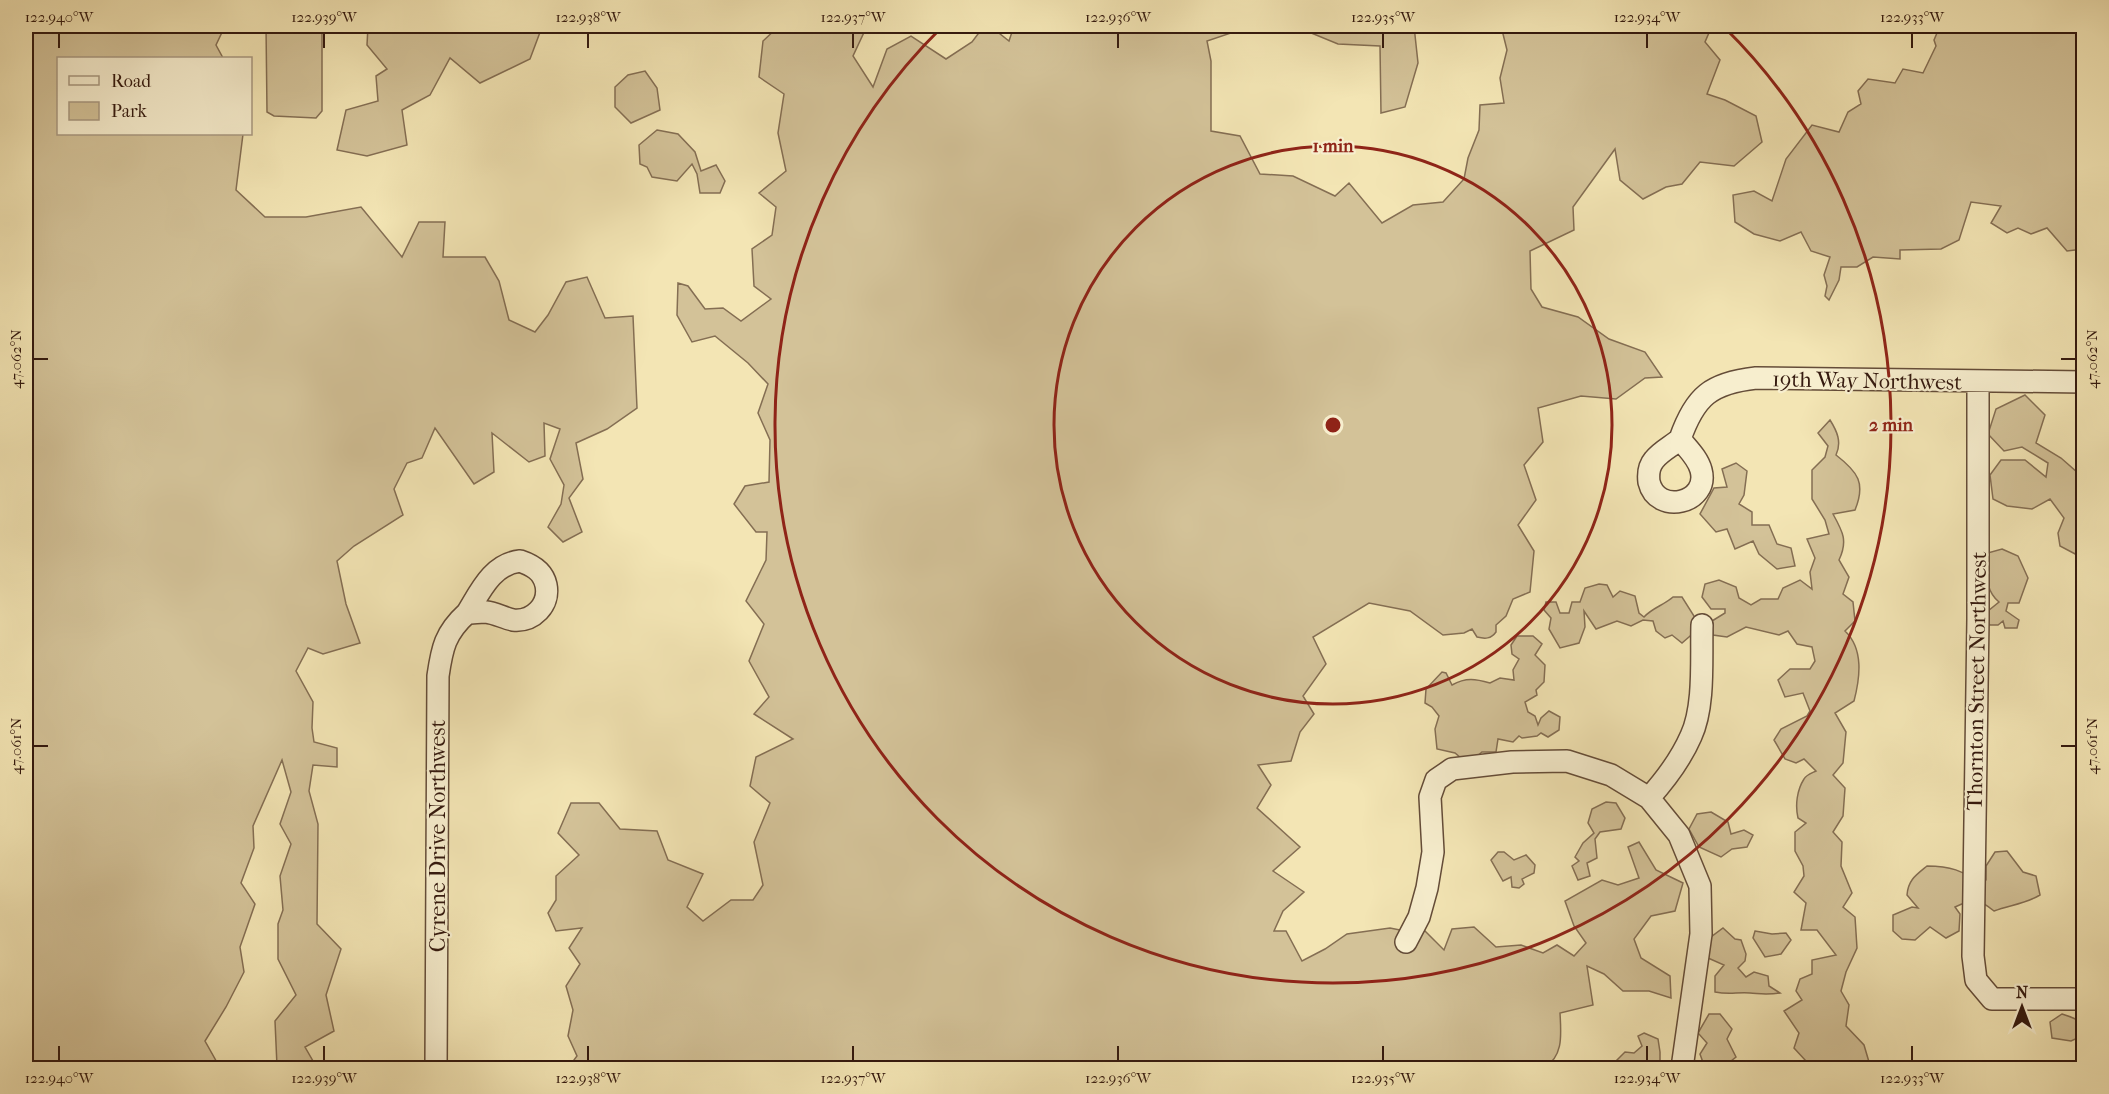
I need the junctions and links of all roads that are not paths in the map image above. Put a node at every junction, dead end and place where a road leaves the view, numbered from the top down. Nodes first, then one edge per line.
1 (1978, 382) junction
2 (2084, 382) edge
3 (1680, 439) dead end
4 (467, 613) dead end
5 (1702, 625) dead end
6 (1649, 798) junction
7 (1406, 942) dead end
8 (2084, 999) edge
9 (436, 1068) edge
10 (1682, 1068) edge

1 - 2 street, 19th Way Northwest
1 - 3 street, 19th Way Northwest
1 - 8 street, Thornton Street Northwest
4 - 9 street, Cyrene Drive Northwest
5 - 6 street
6 - 7 street
6 - 10 street

